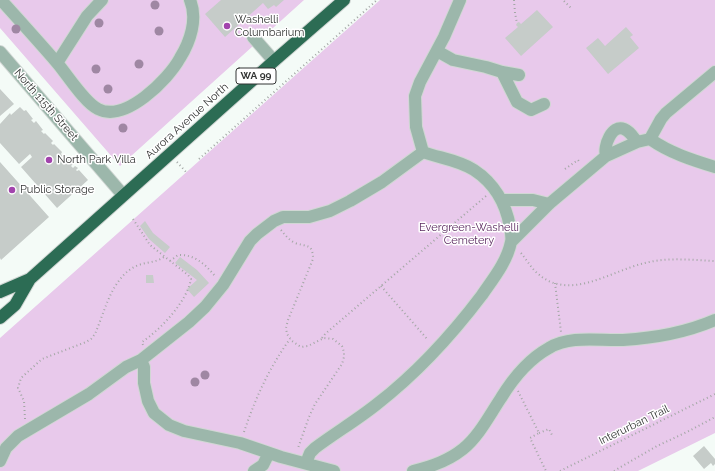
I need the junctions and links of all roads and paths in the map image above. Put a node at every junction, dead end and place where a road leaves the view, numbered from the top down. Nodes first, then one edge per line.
1 (1, 0) edge
2 (102, 0) edge
3 (344, 0) edge
4 (377, 0) edge
5 (460, 0) edge
6 (514, 0) edge
7 (564, 1) edge
8 (193, 2) edge
9 (571, 8) dead end
10 (518, 23) dead end
11 (253, 37) dead end
12 (437, 51) junction
13 (0, 52) edge
14 (274, 61) junction
15 (57, 63) junction
16 (502, 72) junction
17 (715, 72) edge
18 (519, 75) dead end
19 (544, 104) dead end
20 (650, 139) junction
21 (638, 142) junction
22 (423, 152) junction
23 (606, 156) junction
24 (199, 159) dead end
25 (715, 167) edge
26 (494, 188) junction
27 (123, 195) junction
28 (501, 200) junction
29 (549, 204) junction
30 (133, 219) dead end
31 (274, 221) junction
32 (512, 241) junction
33 (164, 257) junction
34 (170, 261) junction
35 (715, 261) edge
36 (30, 279) junction
37 (555, 283) junction
38 (223, 285) junction
39 (381, 286) junction
40 (1, 290) edge
41 (0, 318) edge
42 (715, 320) edge
43 (322, 338) junction
44 (290, 339) junction
45 (563, 342) junction
46 (437, 350) junction
47 (145, 357) junction
48 (513, 382) junction
49 (715, 394) edge
50 (715, 417) edge
51 (28, 430) junction
52 (539, 433) junction
53 (553, 437) dead end
54 (240, 443) junction
55 (269, 453) junction
56 (0, 461) edge
57 (300, 462) junction
58 (254, 471) edge
59 (334, 471) edge
60 (413, 471) edge
61 (546, 471) edge
62 (560, 471) edge
63 (614, 471) edge

1 - 15 street
2 - 15 street
3 - 14 highway, Aurora Avenue North / WA 99
4 - 24 path
5 - 12 street
6 - 10 path
7 - 9 path
8 - 15 street
11 - 14 street
12 - 16 street
12 - 22 street
13 - 27 street, North 115th Street
14 - 27 highway, Aurora Avenue North / WA 99
16 - 18 street
16 - 19 street
17 - 20 street
20 - 21 street
20 - 25 street
21 - 23 street
21 - 23 street
22 - 26 street
22 - 31 street
23 - 29 street
26 - 28 street
26 - 39 path
27 - 36 highway, Aurora Avenue North / WA 99
28 - 29 street
28 - 32 street
29 - 32 street
30 - 33 path
31 - 38 street
31 - 44 path
32 - 37 path
32 - 46 street
33 - 34 path
33 - 51 path
34 - 38 path
34 - 47 path
35 - 37 path
36 - 40 highway, Aurora Avenue North / WA 99
36 - 41 highway, Aurora Avenue North / WA 99
37 - 45 path
38 - 47 street
39 - 43 path
39 - 46 path
42 - 45 street
43 - 44 path
43 - 57 path
44 - 54 path
45 - 48 street
46 - 57 street
47 - 51 street
47 - 54 street
48 - 52 path
48 - 60 street
49 - 62 path, Interurban Trail
50 - 63 path
51 - 56 street
52 - 53 path
52 - 61 path
54 - 55 street
55 - 57 street
55 - 58 street
57 - 59 street

